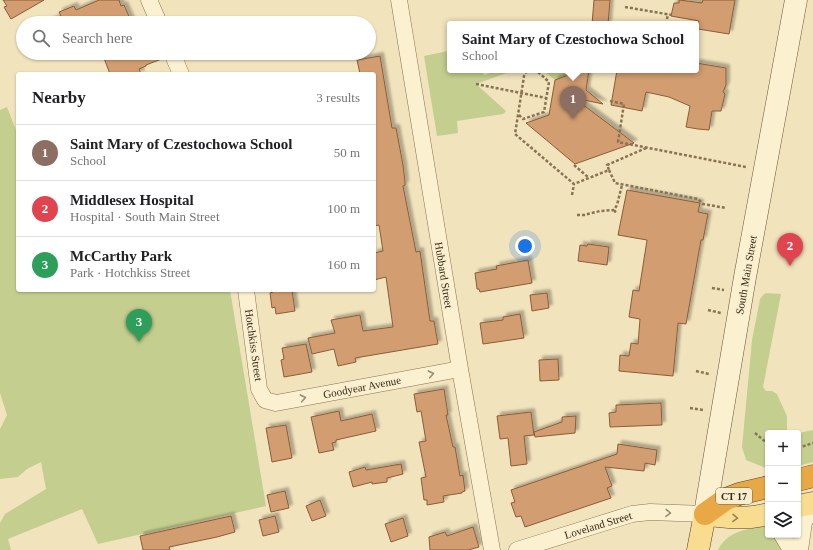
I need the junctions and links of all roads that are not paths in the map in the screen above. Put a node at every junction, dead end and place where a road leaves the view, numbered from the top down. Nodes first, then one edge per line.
1 (150, 0) edge
2 (400, 0) edge
3 (796, 0) edge
4 (156, 16) edge
5 (175, 60) edge
6 (180, 72) edge
7 (246, 292) edge
8 (460, 369) junction
9 (265, 400) joint
10 (813, 476) edge
11 (801, 479) edge
12 (765, 488) edge
13 (813, 503) edge
14 (801, 505) edge
15 (813, 508) edge
16 (705, 514) junction
17 (765, 516) edge
18 (784, 538) edge
19 (492, 550) edge
20 (517, 550) edge
21 (698, 550) edge
22 (791, 550) edge
23 (800, 550) edge

1 - 4 street
2 - 8 street, Hubbard Street
3 - 16 street, South Main Street
5 - 6 street
7 - 9 street, Hotchkiss Street
9 -> 8 street, Goodyear Avenue
8 - 19 street, Hubbard Street
10 - 11 highway
12 - 16 highway, CT 17
13 - 14 main road
15 - 23 street
16 -> 17 main road, CT 17
20 -> 16 street, Loveland Street
16 - 21 main road, South Main Street / CT 17
18 - 22 street

